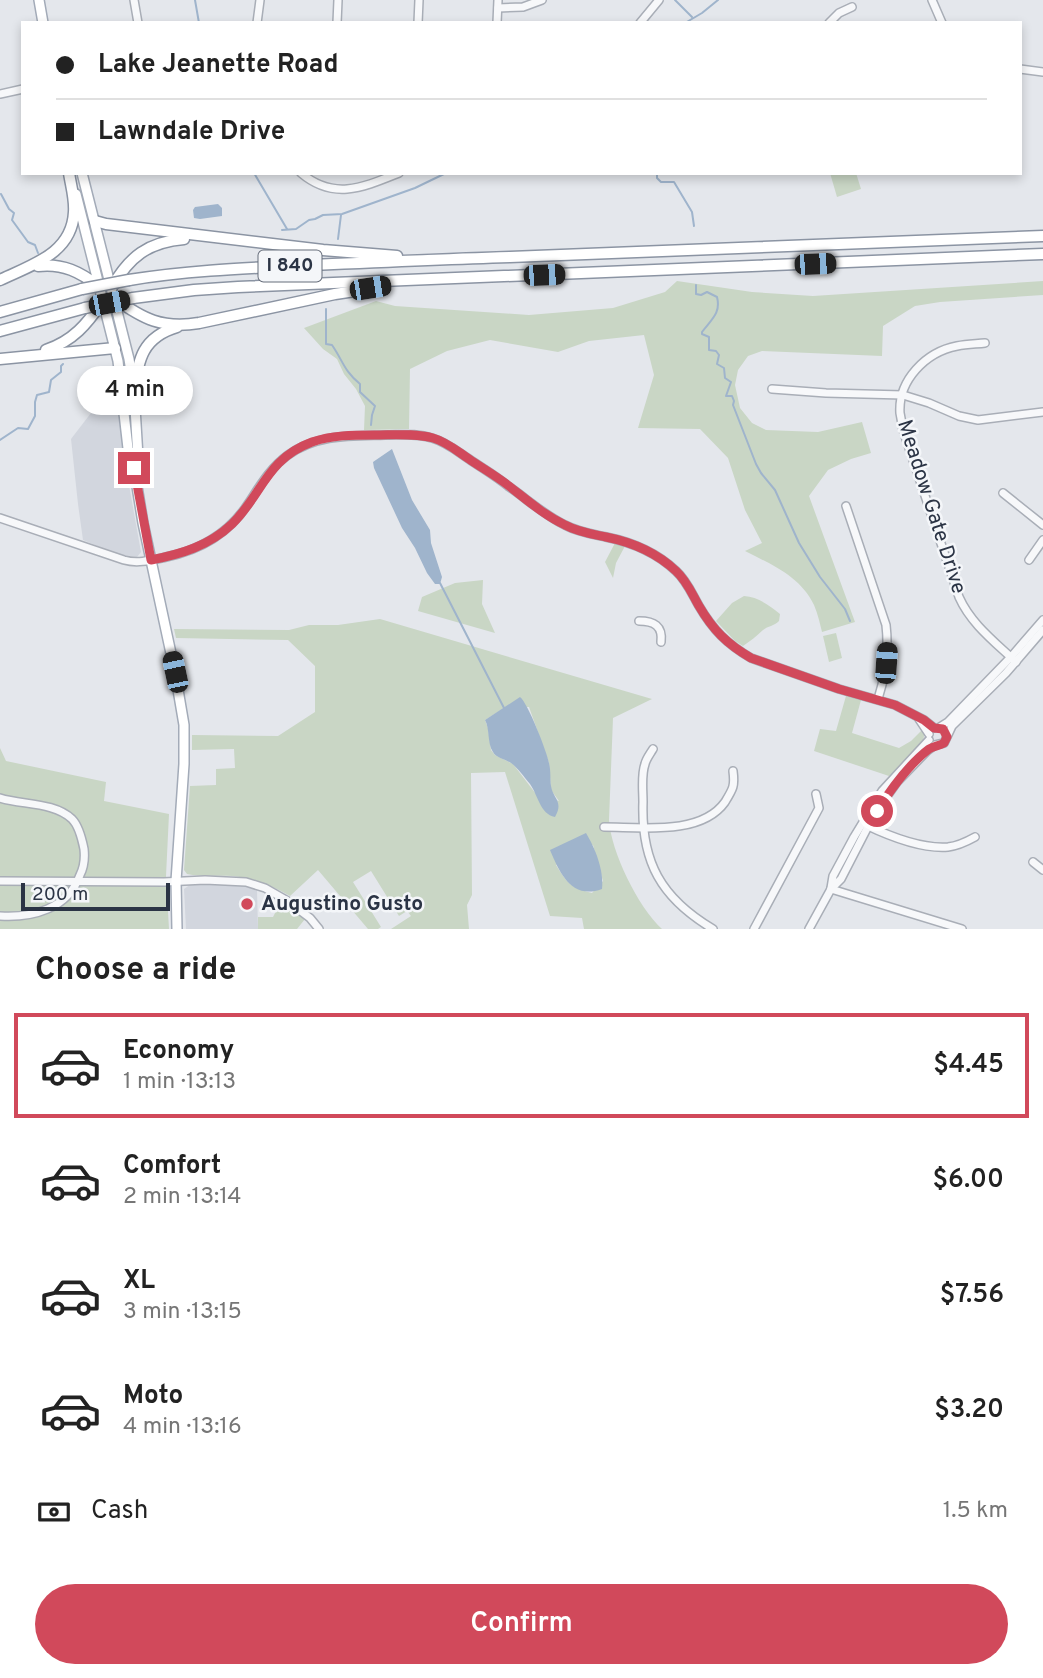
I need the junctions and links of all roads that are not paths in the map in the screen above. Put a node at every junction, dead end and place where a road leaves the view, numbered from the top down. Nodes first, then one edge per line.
1 (39, 0) edge
2 (134, 0) edge
3 (260, 0) edge
4 (338, 0) edge
5 (419, 0) edge
6 (542, 0) edge
7 (659, 0) edge
8 (932, 0) edge
9 (498, 4) edge
10 (852, 7) dead end
11 (43, 21) edge
12 (138, 21) edge
13 (257, 21) edge
14 (337, 21) edge
15 (418, 21) edge
16 (642, 21) edge
17 (831, 21) edge
18 (941, 21) edge
19 (1022, 69) edge
20 (1043, 72) edge
21 (21, 89) edge
22 (0, 94) edge
23 (70, 175) edge
24 (71, 175) edge
25 (83, 175) edge
26 (304, 175) edge
27 (394, 175) edge
28 (95, 221) junction
29 (195, 236) junction
30 (1043, 236) edge
31 (1043, 254) edge
32 (452, 258) junction
33 (27, 268) junction
34 (433, 279) junction
35 (0, 280) edge
36 (107, 293) junction
37 (0, 312) edge
38 (185, 325) junction
39 (0, 331) edge
40 (985, 343) dead end
41 (116, 348) junction
42 (29, 356) junction
43 (0, 359) edge
44 (772, 389) dead end
45 (134, 391) junction
46 (903, 395) junction
47 (1043, 412) edge
48 (134, 468) junction
49 (1003, 493) dead end
50 (846, 506) dead end
51 (0, 518) edge
52 (1043, 525) edge
53 (1043, 540) edge
54 (151, 560) junction
55 (1029, 560) dead end
56 (1043, 620) edge
57 (639, 621) dead end
58 (1043, 630) edge
59 (661, 642) dead end
60 (1014, 660) junction
61 (878, 699) junction
62 (933, 735) junction
63 (947, 737) junction
64 (653, 749) dead end
65 (733, 771) dead end
66 (816, 794) dead end
67 (0, 798) edge
68 (865, 825) junction
69 (604, 827) dead end
70 (642, 827) junction
71 (975, 837) dead end
72 (1033, 862) dead end
73 (1043, 870) edge
74 (78, 880) junction
75 (0, 881) edge
76 (176, 881) junction
77 (831, 889) junction
78 (0, 916) edge
79 (177, 929) edge
80 (319, 929) edge
81 (713, 929) edge
82 (754, 929) edge
83 (809, 929) edge
84 (962, 929) edge

1 - 11 main road
2 - 12 street
3 - 13 street
4 - 14 street
5 - 15 street
6 - 9 street
7 - 16 street
8 - 18 street
10 - 17 street
19 - 20 street
21 - 22 street
23 - 33 highway
24 - 36 main road
25 - 28 main road
26 - 27 street
28 - 29 highway
28 - 36 main road
29 - 32 highway
29 - 36 highway
30 - 32 highway, I 840
31 - 34 highway, I 840
32 - 37 highway, I 840, bridge
33 - 35 highway
33 - 36 highway
34 - 38 highway
34 - 39 highway, I 840, bridge
36 - 38 highway
36 - 41 main road
36 - 42 highway
36 - 45 main road
38 - 45 highway
40 - 46 street, Meadow Gate Drive
41 - 42 highway
41 - 48 main road
42 - 43 highway
44 - 46 street
45 - 48 main road
46 - 47 street
46 - 60 street, Meadow Gate Drive
48 - 54 main road
49 - 52 street
50 - 61 street
51 - 54 street
53 - 55 street
54 - 61 street
54 - 76 main road
56 - 60 street
57 - 59 street
58 - 60 street
60 - 62 street
60 - 63 street
61 - 62 street
62 - 63 street
62 - 63 street
62 - 68 street
64 - 70 street
65 - 70 street
66 - 82 street
67 - 74 street
68 - 71 street
68 - 77 street
69 - 70 street
70 - 81 street
72 - 73 street
74 - 75 street
74 - 76 street
74 - 78 street
76 - 79 main road
76 - 80 street
77 - 83 street
77 - 84 street

